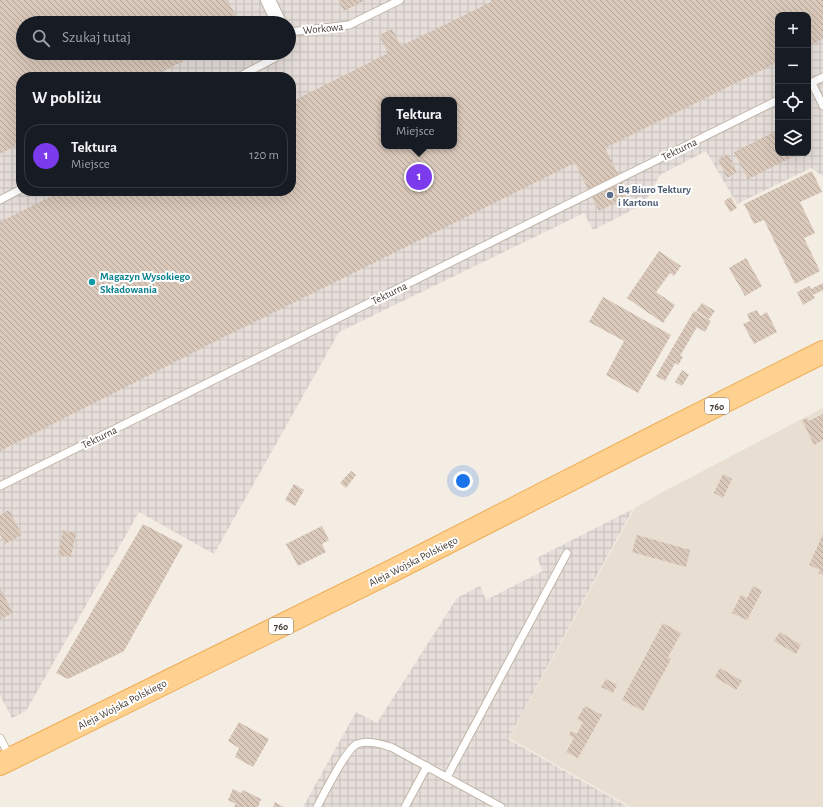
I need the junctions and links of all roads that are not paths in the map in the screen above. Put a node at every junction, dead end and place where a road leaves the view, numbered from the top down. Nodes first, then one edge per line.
1 (268, 0) edge
2 (400, 0) edge
3 (276, 16) edge
4 (296, 31) edge
5 (271, 60) edge
6 (248, 72) edge
7 (823, 77) edge
8 (811, 83) edge
9 (811, 86) edge
10 (775, 101) edge
11 (823, 106) edge
12 (16, 192) edge
13 (0, 200) edge
14 (823, 352) edge
15 (0, 486) edge
16 (568, 553) dead end
17 (0, 738) edge
18 (6, 761) edge
19 (427, 766) junction
20 (447, 777) junction
21 (317, 807) edge
22 (405, 807) edge
23 (501, 807) edge

1 - 3 street
2 - 4 lane, Workowa
5 - 6 lane
7 - 8 lane
9 - 11 lane
10 - 15 lane, Tekturna
12 - 13 lane
14 - 18 main road, Aleja Wojska Polskiego / 760
16 - 20 lane
17 - 18 lane
19 - 20 lane
19 - 21 lane
19 - 22 lane
20 - 23 lane

